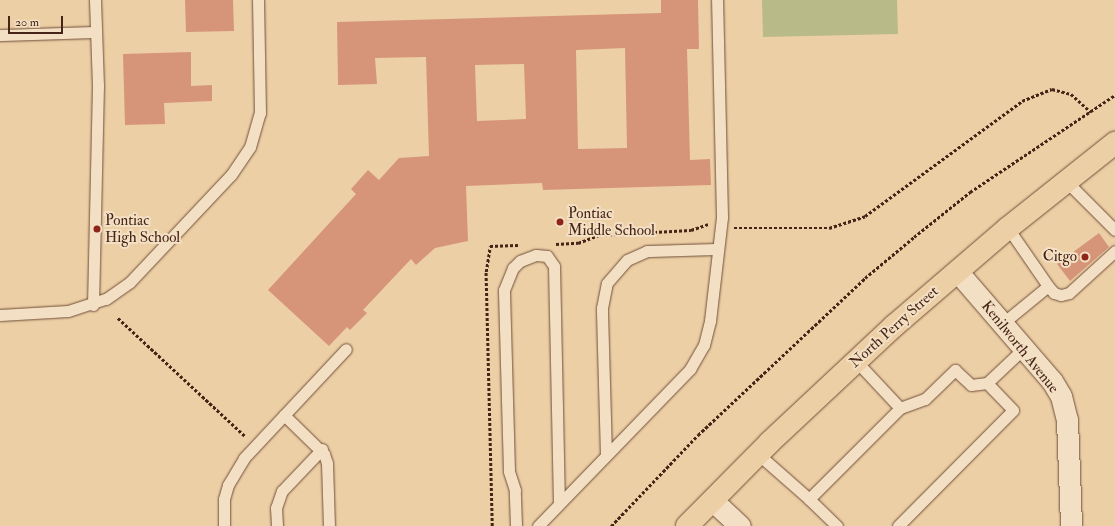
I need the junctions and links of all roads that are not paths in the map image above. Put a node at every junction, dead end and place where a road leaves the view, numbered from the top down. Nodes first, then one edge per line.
1 (94, 0) edge
2 (258, 0) edge
3 (717, 0) edge
4 (96, 32) junction
5 (0, 35) edge
6 (1115, 143) edge
7 (1066, 181) junction
8 (1114, 227) edge
9 (1008, 228) junction
10 (718, 250) junction
11 (1115, 251) edge
12 (957, 270) junction
13 (1048, 286) junction
14 (93, 305) junction
15 (0, 315) edge
16 (1003, 323) junction
17 (1024, 348) junction
18 (346, 349) dead end
19 (856, 362) junction
20 (987, 383) junction
21 (900, 408) junction
22 (284, 415) junction
23 (322, 449) junction
24 (758, 454) junction
25 (606, 456) junction
26 (809, 499) junction
27 (712, 500) junction
28 (560, 503) junction
29 (224, 526) edge
30 (277, 526) edge
31 (329, 526) edge
32 (516, 526) edge
33 (538, 526) edge
34 (687, 526) edge
35 (740, 526) edge
36 (837, 526) edge
37 (898, 526) edge
38 (1071, 526) edge

1 - 4 lane
2 - 14 lane
3 - 10 lane
4 - 5 lane
4 - 14 lane
6 - 7 main road, North Perry Street
7 - 8 lane
7 - 9 main road, North Perry Street
9 - 12 main road, North Perry Street
9 - 13 lane
10 - 25 lane
10 - 25 lane
11 - 13 lane
12 - 16 street, Kenilworth Avenue
12 - 19 main road, North Perry Street
13 - 16 lane
14 - 15 lane
16 - 17 street, Kenilworth Avenue
17 - 20 lane
17 - 38 street, Kenilworth Avenue
18 - 22 lane
19 - 21 lane
19 - 24 main road, North Perry Street
20 - 21 lane
20 - 37 lane
21 - 26 lane
22 - 23 lane
22 - 29 lane
23 - 30 lane
23 - 31 lane
24 - 26 lane
24 - 27 main road, North Perry Street
25 - 28 lane
26 - 36 lane
27 - 34 main road, North Perry Street
27 - 35 street
28 - 32 lane
28 - 33 lane

